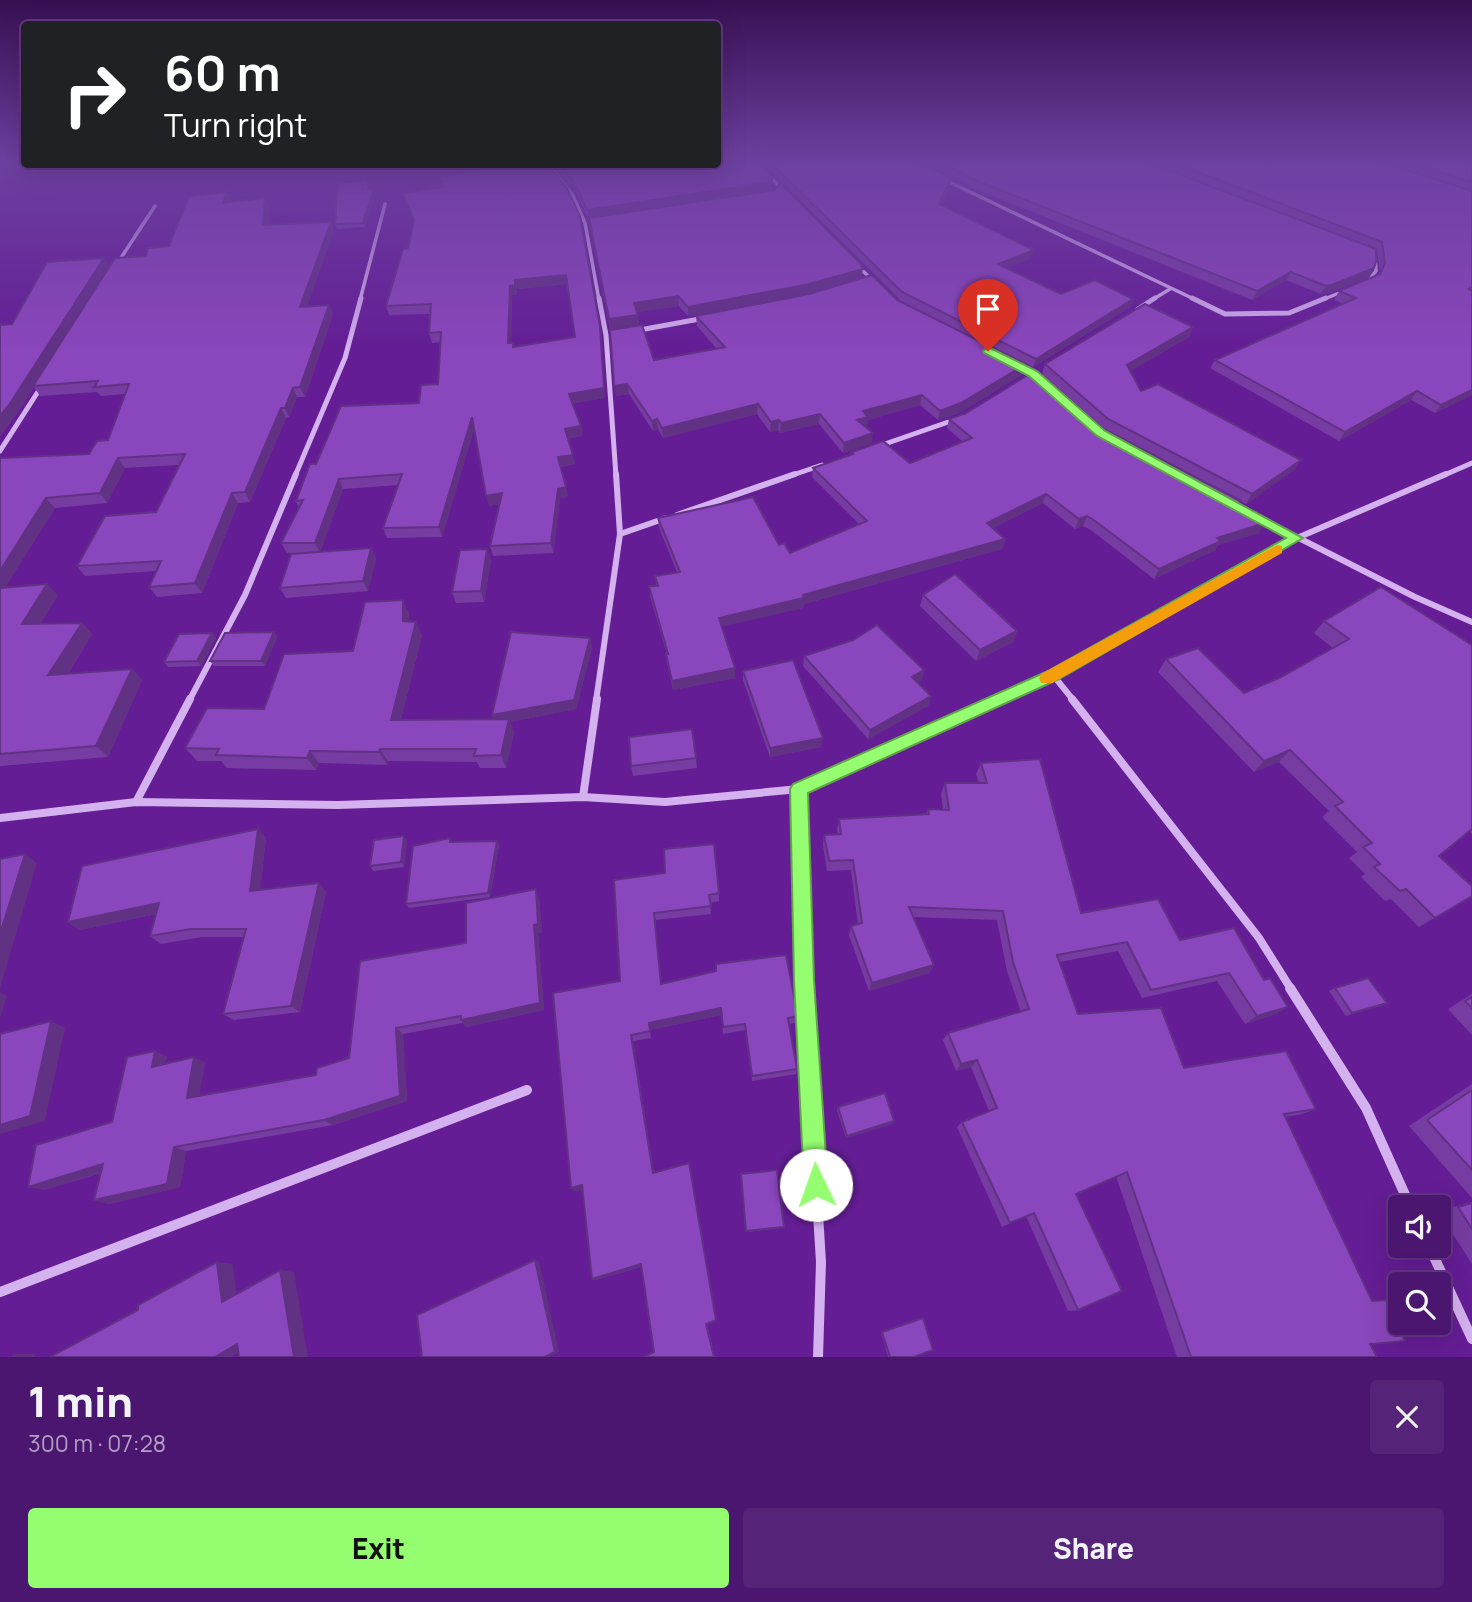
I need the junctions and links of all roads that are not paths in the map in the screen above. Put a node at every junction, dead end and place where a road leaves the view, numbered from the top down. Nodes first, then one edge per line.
1 (143, 224) edge
2 (143, 224) edge
3 (379, 224) edge
4 (585, 224) edge
5 (1037, 224) edge
6 (135, 236) dead end
7 (1375, 254) edge
8 (851, 259) edge
9 (861, 268) junction
10 (112, 272) edge
11 (868, 281) edge
12 (1360, 284) edge
13 (879, 287) edge
14 (1170, 289) junction
15 (1348, 289) edge
16 (1136, 310) edge
17 (715, 316) edge
18 (629, 331) edge
19 (617, 333) edge
20 (606, 335) junction
21 (43, 383) edge
22 (961, 418) edge
23 (869, 449) edge
24 (0, 451) edge
25 (830, 463) edge
26 (1472, 463) edge
27 (1223, 499) edge
28 (620, 534) junction
29 (1297, 538) junction
30 (1472, 622) edge
31 (1054, 675) junction
32 (799, 789) junction
33 (583, 797) junction
34 (136, 802) junction
35 (0, 818) edge
36 (527, 1090) dead end
37 (1405, 1195) edge
38 (1435, 1258) edge
39 (0, 1292) edge
40 (1472, 1339) edge
41 (818, 1357) edge

1 - 10 street
2 - 6 street
3 - 34 street
4 - 20 street
5 - 14 street
7 - 12 street
8 - 9 street
9 - 11 street
9 - 13 street
14 - 15 street
14 - 16 street
17 - 18 street
19 - 20 street
20 - 28 street
21 - 24 street
22 - 23 street
25 - 28 street
26 - 29 street
27 - 29 street
28 - 33 street
29 - 30 street
29 - 31 street
31 - 32 street
31 - 37 street
32 - 33 street
32 - 41 street
33 - 34 street
34 - 35 street
36 - 39 street
38 - 40 street

